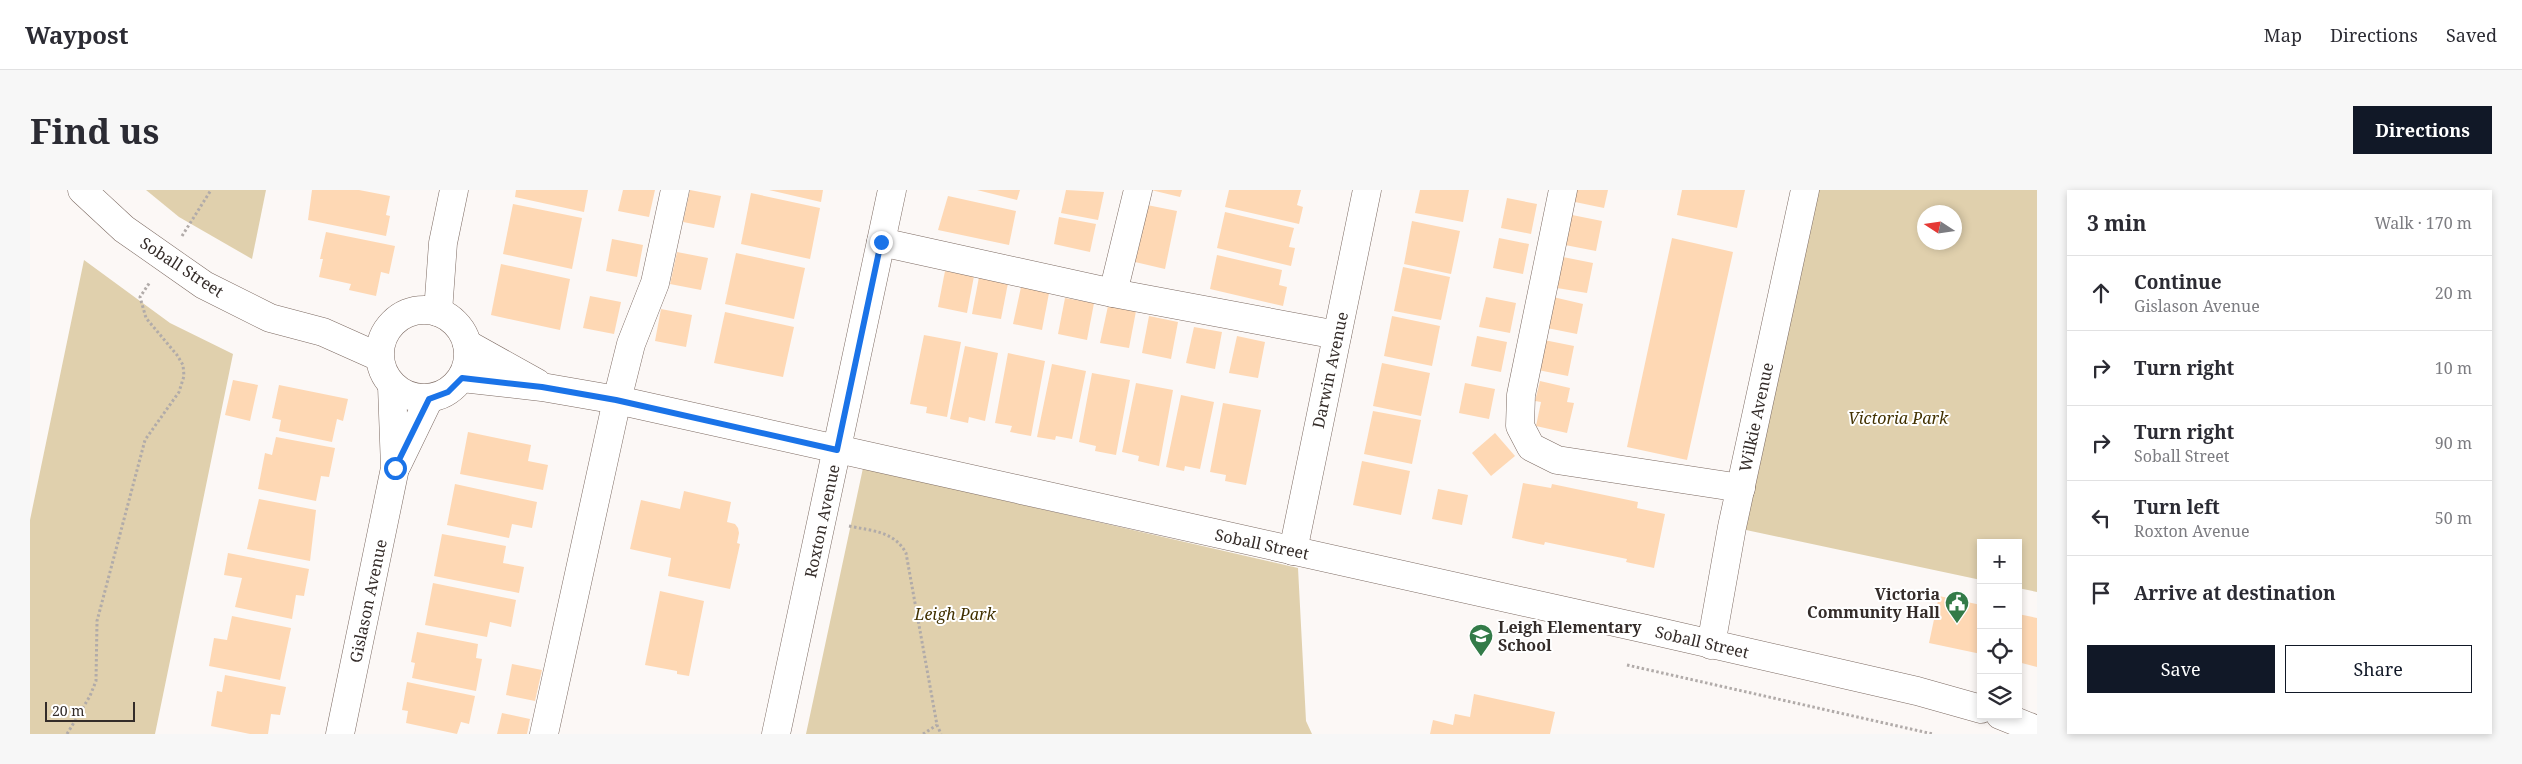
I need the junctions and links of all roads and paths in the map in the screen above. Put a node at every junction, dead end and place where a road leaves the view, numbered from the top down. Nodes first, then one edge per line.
1 (82, 190) edge
2 (211, 190) edge
3 (454, 190) edge
4 (675, 190) edge
5 (892, 190) edge
6 (1138, 190) edge
7 (1367, 190) edge
8 (1563, 190) edge
9 (1805, 190) edge
10 (177, 242) dead end
11 (881, 242) junction
12 (154, 277) dead end
13 (1113, 293) junction
14 (428, 311) junction
15 (389, 326) junction
16 (323, 332) junction
17 (1337, 336) junction
18 (467, 344) junction
19 (379, 357) junction
20 (462, 378) junction
21 (392, 386) junction
22 (542, 387) junction
23 (429, 399) junction
24 (616, 400) junction
25 (837, 450) junction
26 (395, 468) junction
27 (1741, 488) junction
28 (822, 520) junction
29 (1293, 551) junction
30 (1711, 645) junction
31 (1627, 665) dead end
32 (1977, 708) edge
33 (2010, 719) edge
34 (937, 725) junction
35 (2037, 730) edge
36 (67, 734) edge
37 (340, 734) edge
38 (544, 734) edge
39 (776, 734) edge
40 (923, 734) edge
41 (942, 734) edge
42 (1933, 734) edge

1 - 16 street, Soball Street
2 - 10 path
3 - 14 street
4 - 24 street
5 - 11 street, Roxton Avenue
6 - 13 street
7 - 17 street, Darwin Avenue
8 - 27 street
9 - 27 street, Wilkie Avenue
11 - 13 street
11 - 25 street, Roxton Avenue
12 - 36 path
13 - 17 street
14 - 15 street
14 - 18 street
15 - 16 street, Soball Street
15 - 19 street
16 - 19 street, Soball Street
17 - 29 street, Darwin Avenue
18 - 20 street
18 - 22 street, Soball Street
19 - 21 street
20 - 22 street, Soball Street
20 - 23 street
21 - 23 street
21 - 26 street, Gislason Avenue
22 - 24 street, Soball Street
23 - 26 street, Gislason Avenue
24 - 25 street, Soball Street
24 - 38 street
25 - 28 street, Roxton Avenue
25 - 29 street, Soball Street
26 - 37 street, Gislason Avenue
27 - 30 street, Wilkie Avenue
28 - 34 path
28 - 39 street, Roxton Avenue
29 - 30 street, Soball Street
30 - 32 street, Soball Street
31 - 42 path
33 - 35 street
34 - 40 path
34 - 41 path

